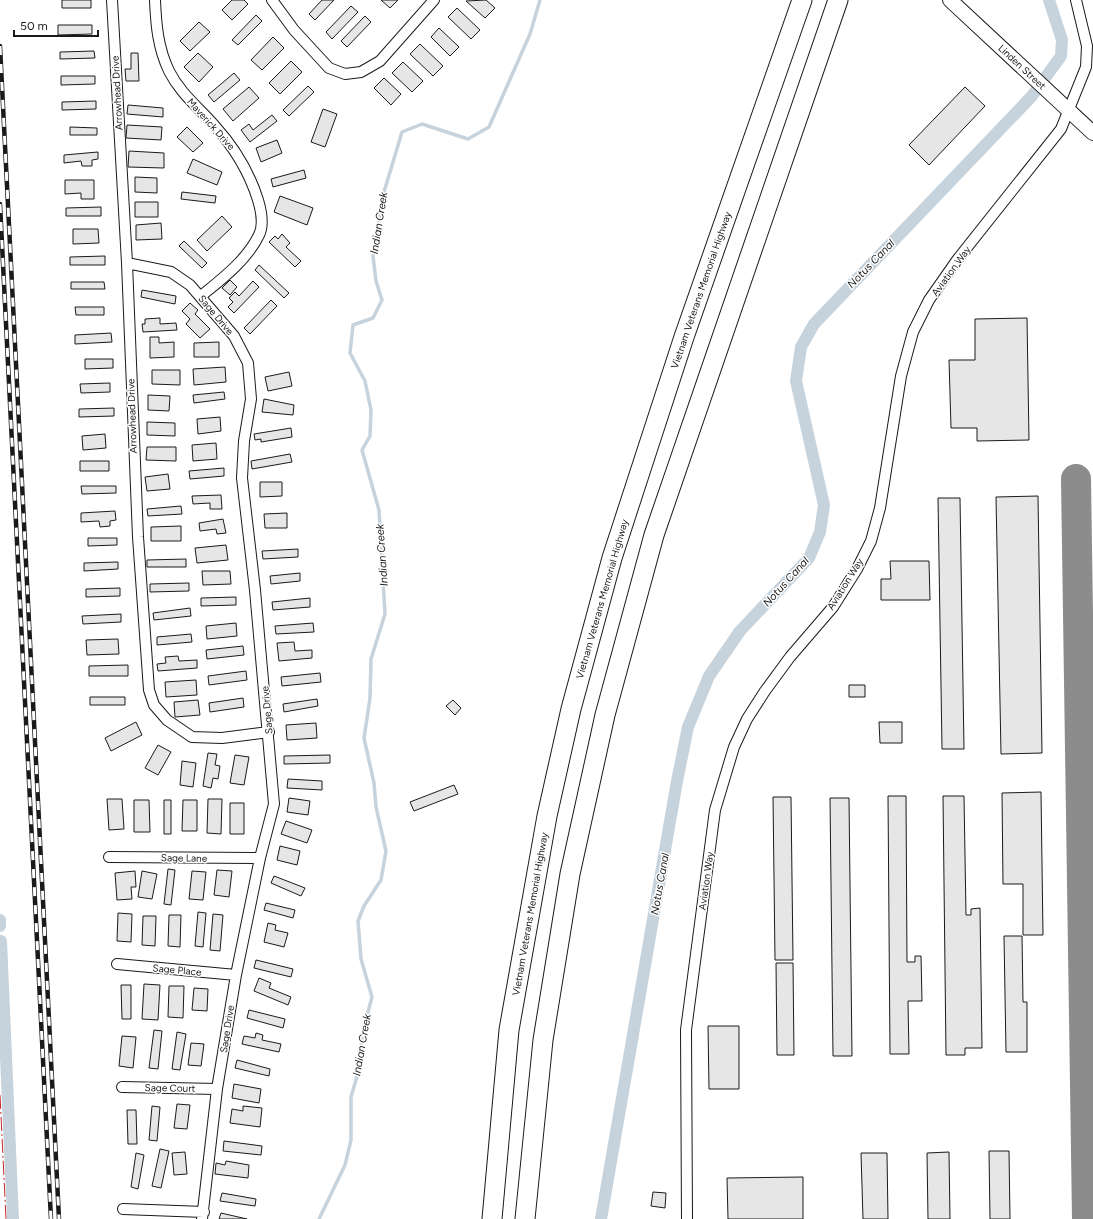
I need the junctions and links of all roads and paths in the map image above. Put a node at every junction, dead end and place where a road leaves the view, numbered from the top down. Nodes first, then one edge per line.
1 (112, 0) edge
2 (155, 0) edge
3 (272, 0) edge
4 (434, 0) edge
5 (802, 0) edge
6 (838, 0) edge
7 (950, 0) edge
8 (1076, 0) edge
9 (1069, 111) junction
10 (1093, 133) edge
11 (127, 263) junction
12 (201, 296) junction
13 (269, 732) junction
14 (109, 857) dead end
15 (260, 858) junction
16 (118, 964) dead end
17 (236, 975) junction
18 (122, 1087) dead end
19 (217, 1088) junction
20 (123, 1209) dead end
21 (203, 1215) edge
22 (492, 1219) edge
23 (525, 1219) edge
24 (687, 1219) edge

1 - 11 street, Arrowhead Drive
2 - 12 street, Maverick Drive
3 - 4 street
5 - 22 highway, Vietnam Veterans Memorial Highway
6 - 23 highway
7 - 9 main road, Linden Street
8 - 9 street, Aviation Way
9 - 10 main road, Linden Street
9 - 24 street, Aviation Way
11 - 12 street, Sage Drive
11 - 13 street, Arrowhead Drive
12 - 13 street, Sage Drive
13 - 15 street, Sage Drive
14 - 15 street, Sage Lane
15 - 17 street, Sage Drive
16 - 17 street, Sage Place
17 - 19 street, Sage Drive
18 - 19 street, Sage Court
19 - 21 street, Sage Drive
20 - 21 street

